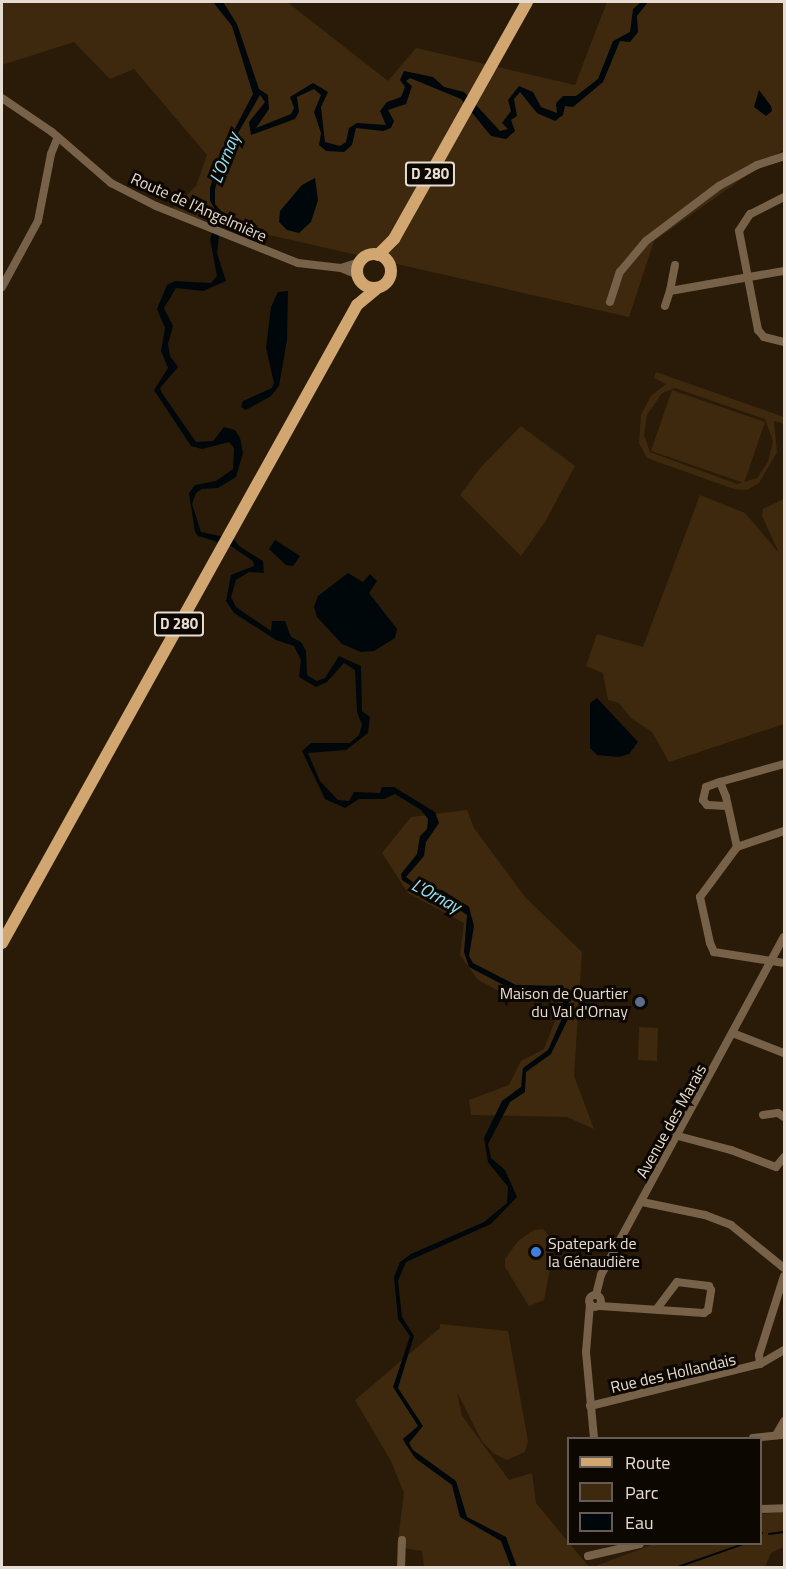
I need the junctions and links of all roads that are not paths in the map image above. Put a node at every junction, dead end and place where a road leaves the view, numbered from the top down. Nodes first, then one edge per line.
1 (526, 2) edge
2 (2, 98) edge
3 (58, 137) junction
4 (784, 156) edge
5 (784, 197) edge
6 (394, 239) junction
7 (378, 255) junction
8 (360, 262) junction
9 (389, 263) junction
10 (675, 265) dead end
11 (341, 268) junction
12 (784, 271) edge
13 (359, 278) junction
14 (748, 279) junction
15 (2, 287) edge
16 (377, 288) junction
17 (670, 291) junction
18 (610, 302) dead end
19 (357, 305) junction
20 (665, 306) dead end
21 (784, 342) edge
22 (784, 764) edge
23 (720, 782) junction
24 (726, 806) junction
25 (784, 831) edge
26 (736, 847) junction
27 (784, 936) edge
28 (2, 943) edge
29 (771, 960) junction
30 (784, 963) edge
31 (735, 1035) junction
32 (784, 1053) edge
33 (763, 1115) dead end
34 (784, 1118) edge
35 (678, 1136) junction
36 (784, 1156) edge
37 (642, 1202) junction
38 (784, 1268) edge
39 (784, 1275) edge
40 (597, 1302) junction
41 (657, 1309) junction
42 (784, 1350) edge
43 (760, 1364) junction
44 (590, 1406) junction
45 (784, 1421) edge
46 (780, 1435) edge
47 (594, 1437) edge
48 (762, 1437) edge
49 (784, 1508) edge
50 (762, 1509) edge
51 (402, 1540) dead end
52 (626, 1545) edge
53 (588, 1556) dead end
54 (401, 1568) edge

1 - 6 main road, D 280
2 - 3 street, Route de l'Angelmière
3 - 11 street, Route de l'Angelmière
3 - 15 street
4 - 18 street
5 - 14 street
6 - 7 main road, D 280
6 - 9 main road, D 280
7 - 8 main road
7 - 9 main road
8 - 11 street, Route de l'Angelmière
8 - 13 main road
9 - 16 main road
10 - 17 street
11 - 13 street, Route de l'Angelmière
12 - 14 street
13 - 16 main road
13 - 19 main road, D 280
14 - 17 street
14 - 21 street
16 - 19 main road, D 280
17 - 20 street
19 - 28 main road, D 280
22 - 23 street
23 - 24 street
23 - 24 street
24 - 26 street
25 - 26 street
26 - 29 street
27 - 29 street, Avenue des Marais
29 - 30 street
29 - 31 street, Avenue des Marais
31 - 32 street
31 - 35 street, Avenue des Marais
33 - 34 street
35 - 36 street
35 - 37 street, Avenue des Marais
37 - 38 street
37 - 40 street, Avenue des Marais
39 - 43 street
40 - 41 street
40 - 44 street, Avenue des Marais
41 - 41 street
42 - 43 street, Rue des Hollandais
43 - 44 street, Rue des Hollandais
44 - 47 street, Avenue des Marais
45 - 46 street
46 - 48 street
49 - 50 street
51 - 54 street
52 - 53 street

